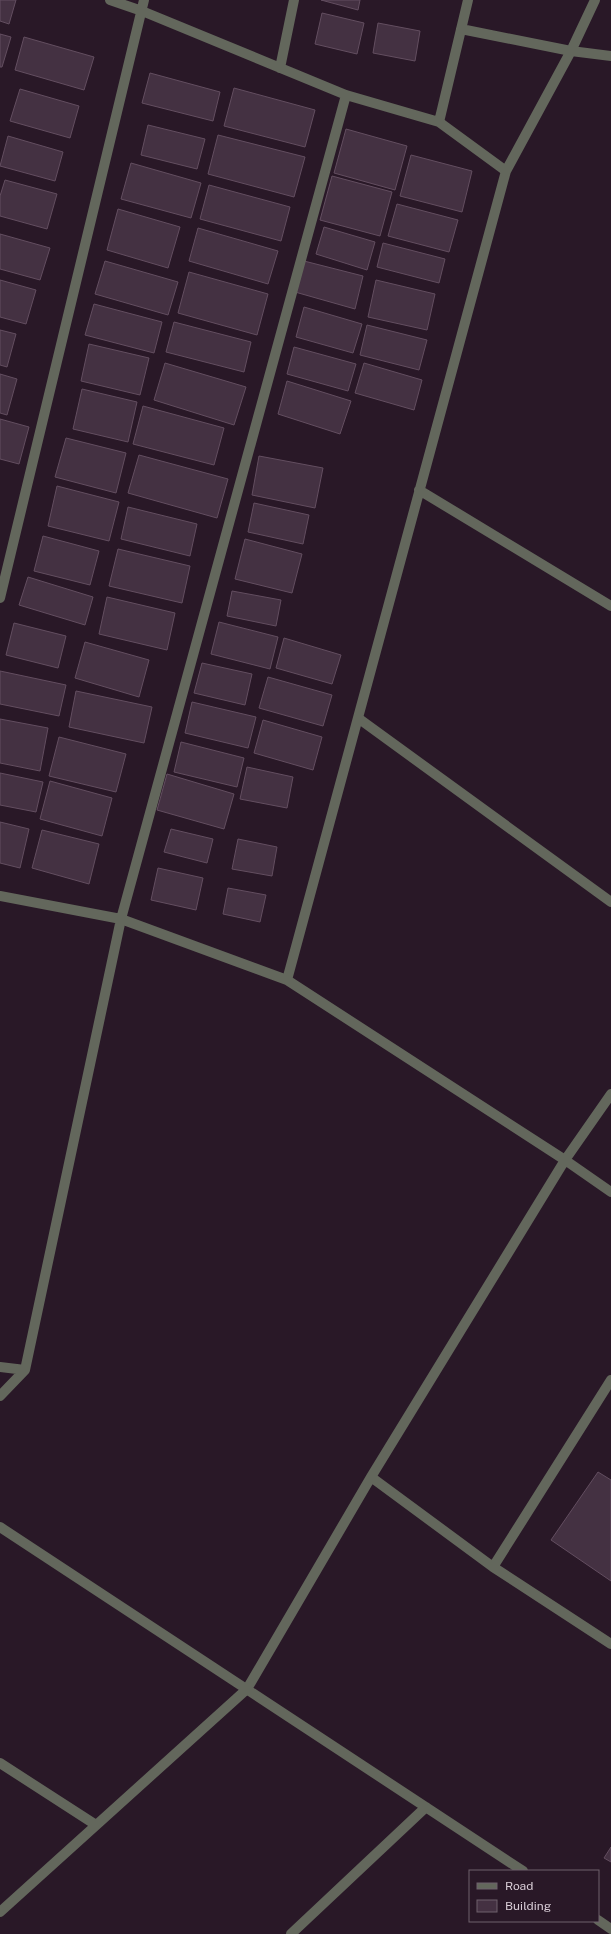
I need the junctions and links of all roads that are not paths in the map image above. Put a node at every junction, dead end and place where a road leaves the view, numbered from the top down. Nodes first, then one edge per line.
1 (110, 0) edge
2 (144, 0) edge
3 (294, 0) edge
4 (468, 0) edge
5 (595, 0) edge
6 (142, 11) junction
7 (461, 29) junction
8 (571, 51) junction
9 (611, 56) edge
10 (280, 68) junction
11 (346, 95) junction
12 (439, 122) junction
13 (506, 171) junction
14 (419, 490) junction
15 (0, 598) edge
16 (611, 606) edge
17 (358, 718) junction
18 (0, 896) edge
19 (611, 902) edge
20 (121, 919) junction
21 (287, 980) junction
22 (611, 1094) edge
23 (565, 1160) junction
24 (611, 1192) edge
25 (0, 1367) edge
26 (25, 1370) junction
27 (611, 1380) edge
28 (0, 1396) edge
29 (371, 1477) junction
30 (0, 1526) edge
31 (494, 1567) junction
32 (611, 1644) edge
33 (247, 1689) junction
34 (0, 1763) edge
35 (426, 1807) junction
36 (96, 1825) junction
37 (521, 1870) edge
38 (0, 1912) edge
39 (599, 1921) edge
40 (611, 1929) edge
41 (291, 1934) edge

1 - 6 street
2 - 6 street
3 - 10 street
4 - 7 street
5 - 8 street
6 - 10 street
6 - 15 street
7 - 8 street
7 - 12 street
8 - 9 street
8 - 13 street
10 - 11 street
11 - 12 street
11 - 20 street
12 - 13 street
13 - 14 street
14 - 16 street
14 - 17 street
17 - 19 street
17 - 21 street
18 - 20 street
20 - 21 street
20 - 26 street
21 - 23 street
22 - 23 street
23 - 24 street
23 - 29 street
25 - 26 street
26 - 28 street
27 - 31 street
29 - 31 street
29 - 33 street
30 - 33 street
31 - 32 street
33 - 35 street
33 - 36 street
34 - 36 street
35 - 37 street
35 - 41 street
36 - 38 street
39 - 40 street

